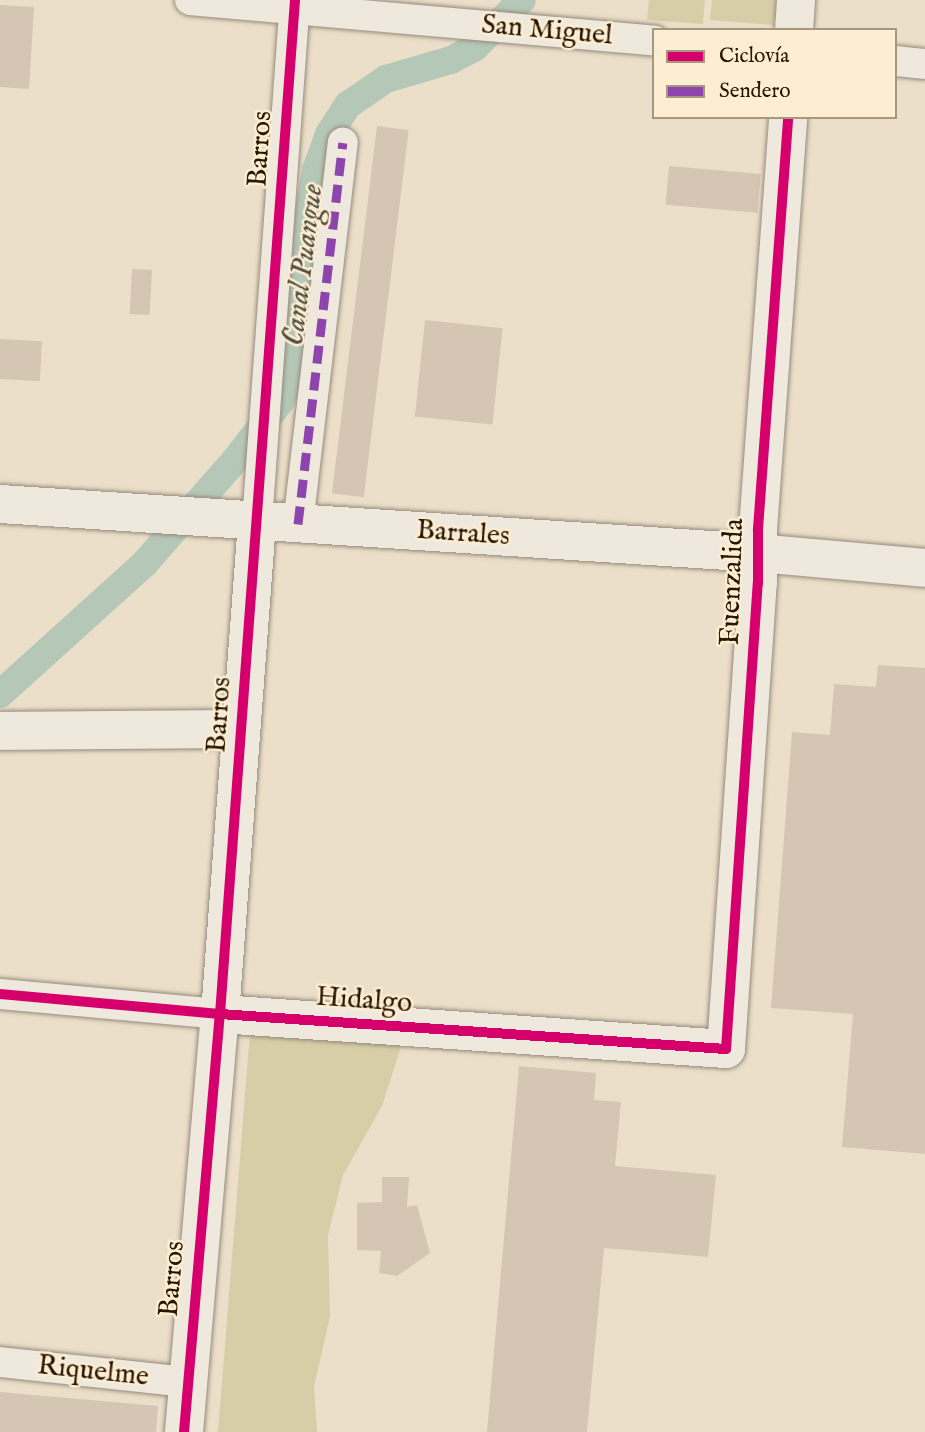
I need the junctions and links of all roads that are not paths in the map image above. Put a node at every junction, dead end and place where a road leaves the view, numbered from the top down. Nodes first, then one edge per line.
1 (190, 0) edge
2 (796, 0) edge
3 (295, 5) edge
4 (794, 28) edge
5 (652, 41) edge
6 (897, 61) edge
7 (925, 64) edge
8 (788, 119) edge
9 (343, 143) dead end
10 (0, 504) edge
11 (257, 522) junction
12 (298, 524) junction
13 (758, 552) junction
14 (925, 568) edge
15 (241, 729) junction
16 (0, 731) edge
17 (0, 994) edge
18 (220, 1014) junction
19 (726, 1049) joint
20 (0, 1362) edge
21 (186, 1382) junction
22 (184, 1432) edge

1 - 3 street, San Miguel
2 - 4 street
3 - 5 street, San Miguel
3 - 11 street, Barros
6 - 7 street
8 - 13 street, Fuenzalida
9 - 12 street
10 - 11 street, Barrales
11 - 12 street, Barrales
11 - 15 street, Barros
12 - 13 street, Barrales
13 - 14 street, Barrales
13 - 19 street, Fuenzalida
15 - 16 street
15 - 18 street, Barros
17 - 18 street, Hidalgo
18 - 19 street, Hidalgo
18 - 21 street, Barros
20 - 21 street, Riquelme
21 - 22 street, Barros

